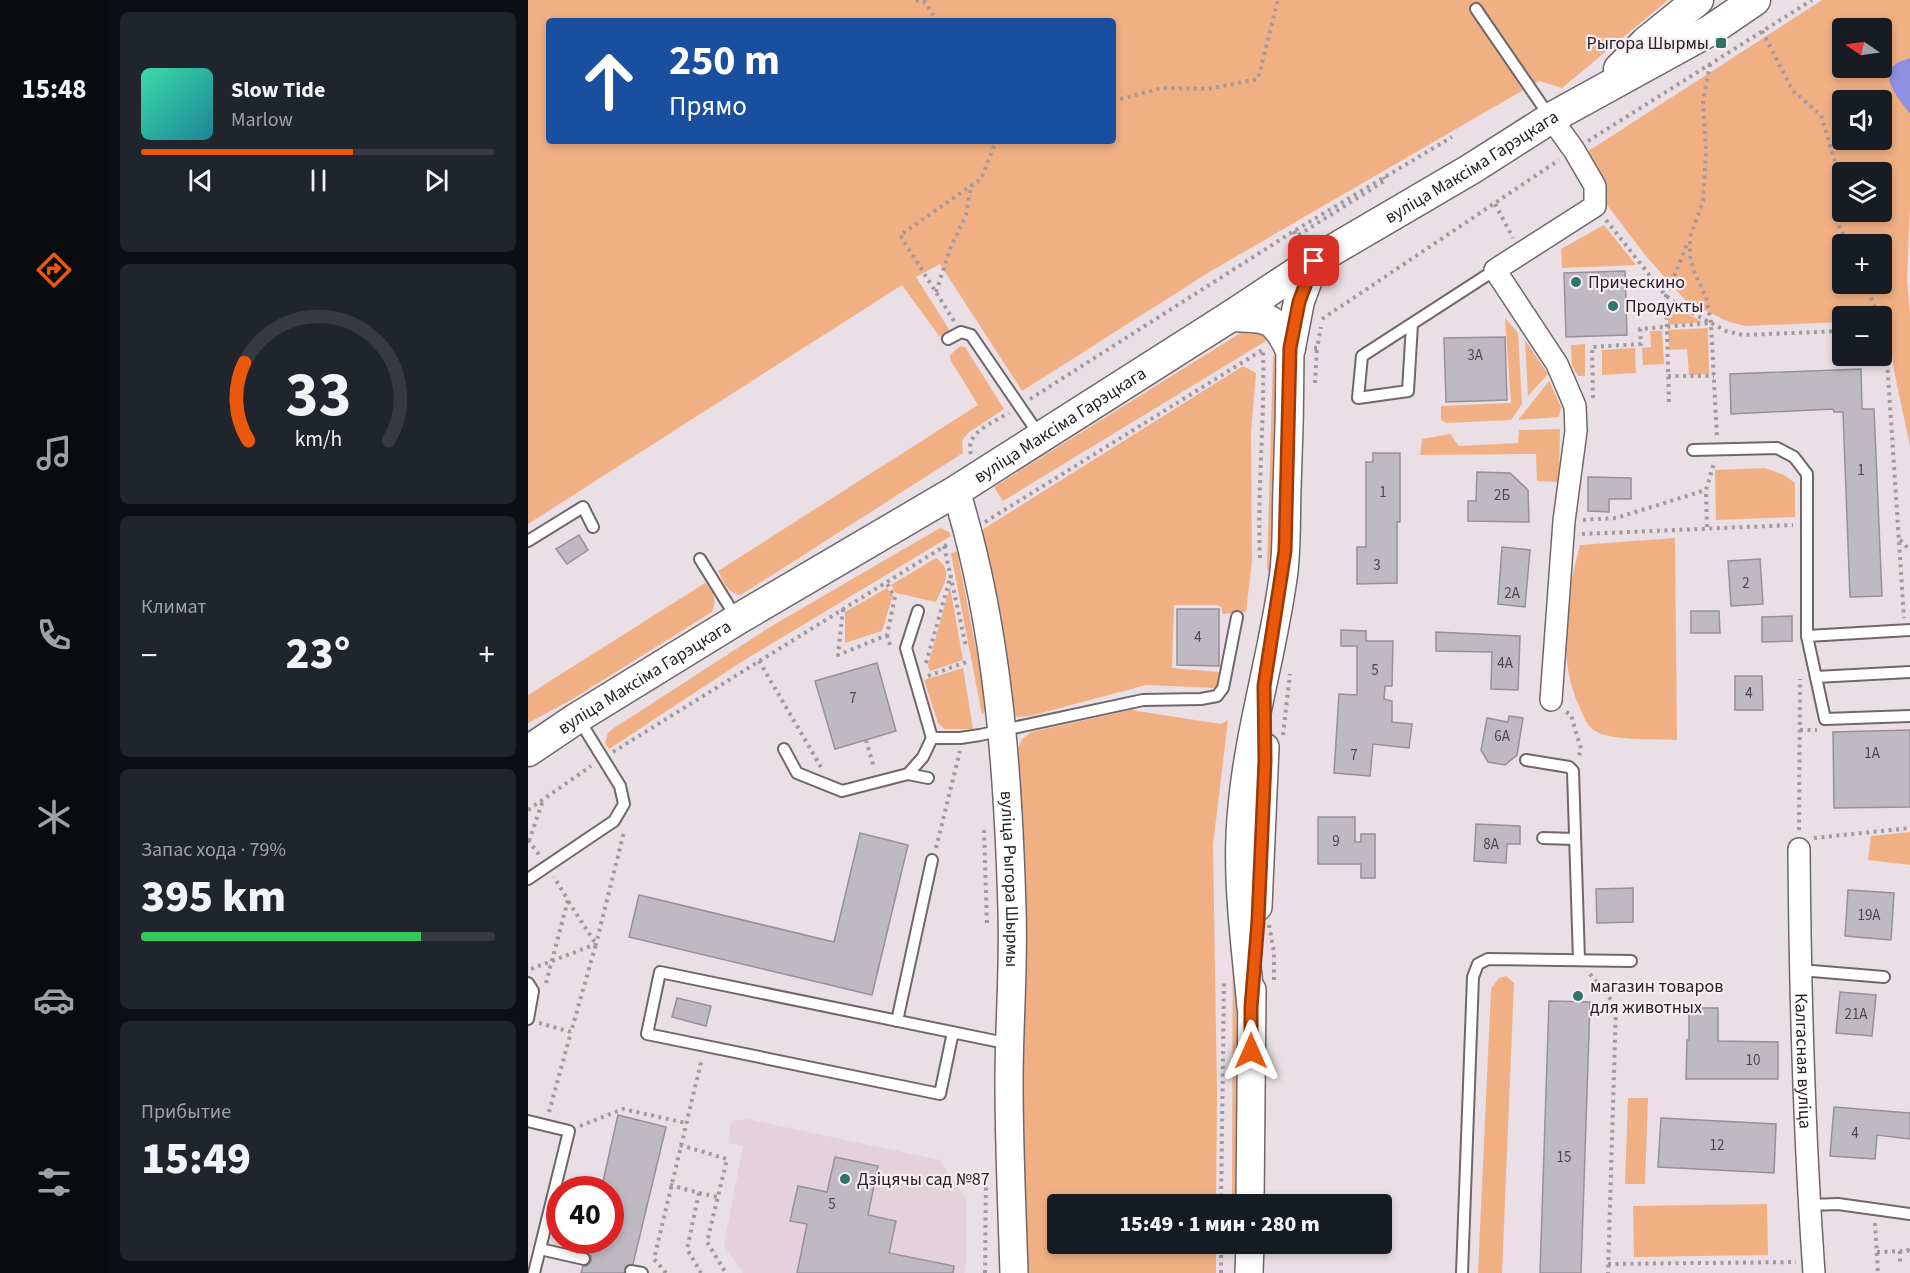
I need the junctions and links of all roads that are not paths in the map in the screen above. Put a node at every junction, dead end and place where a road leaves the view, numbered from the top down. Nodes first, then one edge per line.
1 (1698, 0) edge
2 (1755, 0) edge
3 (1476, 9) dead end
4 (1591, 96) junction
5 (1551, 118) junction
6 (1314, 261) junction
7 (1495, 270) junction
8 (1231, 316) junction
9 (1412, 324) junction
10 (948, 339) dead end
11 (1290, 348) junction
12 (1040, 436) junction
13 (1693, 450) dead end
14 (956, 491) junction
15 (594, 527) dead end
16 (528, 541) edge
17 (700, 559) dead end
18 (918, 610) dead end
19 (1237, 617) dead end
20 (738, 619) junction
21 (1907, 630) edge
22 (1807, 636) junction
23 (1910, 672) edge
24 (1816, 677) junction
25 (1551, 700) road end
26 (1910, 716) edge
27 (577, 718) junction
28 (991, 733) junction
29 (932, 738) junction
30 (784, 749) dead end
31 (528, 751) edge
32 (1526, 760) dead end
33 (908, 774) junction
34 (928, 777) dead end
35 (1543, 838) dead end
36 (1575, 839) junction
37 (1799, 849) road end
38 (932, 860) road end
39 (528, 879) edge
40 (1579, 960) junction
41 (1631, 961) dead end
42 (1800, 970) junction
43 (1884, 977) dead end
44 (528, 983) edge
45 (529, 1016) edge
46 (897, 1021) junction
47 (953, 1032) junction
48 (1010, 1044) junction
49 (528, 1121) edge
50 (1250, 1194) edge
51 (1809, 1204) junction
52 (1910, 1214) edge
53 (540, 1249) junction
54 (1250, 1254) edge
55 (584, 1259) dead end
56 (1809, 1268) edge
57 (534, 1273) edge
58 (1014, 1273) edge
59 (1250, 1273) edge
60 (1462, 1273) edge

1 - 4 main road, вуліца Максіма Гарэцкага
2 - 4 main road, вуліца Максіма Гарэцкага
3 - 5 lane
4 - 5 main road, вуліца Максіма Гарэцкага
5 - 6 main road, вуліца Максіма Гарэцкага
5 - 7 street
6 - 8 main road, вуліца Максіма Гарэцкага
6 - 11 main road
7 - 9 lane
7 - 25 street
8 - 11 main road
8 - 12 main road, вуліца Максіма Гарэцкага
9 - 9 lane
10 - 12 lane
11 - 50 street
12 - 14 main road, вуліца Максіма Гарэцкага
13 - 22 lane
14 - 20 main road, вуліца Максіма Гарэцкага
14 - 28 street, вуліца Рыгора Шырмы
15 - 16 lane
17 - 20 lane
18 - 29 lane
19 - 28 lane
20 - 27 main road, вуліца Максіма Гарэцкага
21 - 22 lane
22 - 24 lane
23 - 24 lane
24 - 26 lane
27 - 31 main road, вуліца Максіма Гарэцкага
27 - 39 lane
28 - 29 lane
28 - 48 street, вуліца Рыгора Шырмы
29 - 33 lane
30 - 33 lane
32 - 36 lane
33 - 34 lane
35 - 36 lane
36 - 40 lane
37 - 42 street, Калгасная вуліца
38 - 46 lane
40 - 41 lane
40 - 60 lane
42 - 43 lane
42 - 51 street, Калгасная вуліца
44 - 45 lane
46 - 47 lane
46 - 47 lane
47 - 48 lane
48 - 58 street, вуліца Рыгора Шырмы
49 - 53 lane
51 - 52 lane
51 - 56 street, Калгасная вуліца
53 - 55 lane
53 - 57 lane
54 - 59 street

